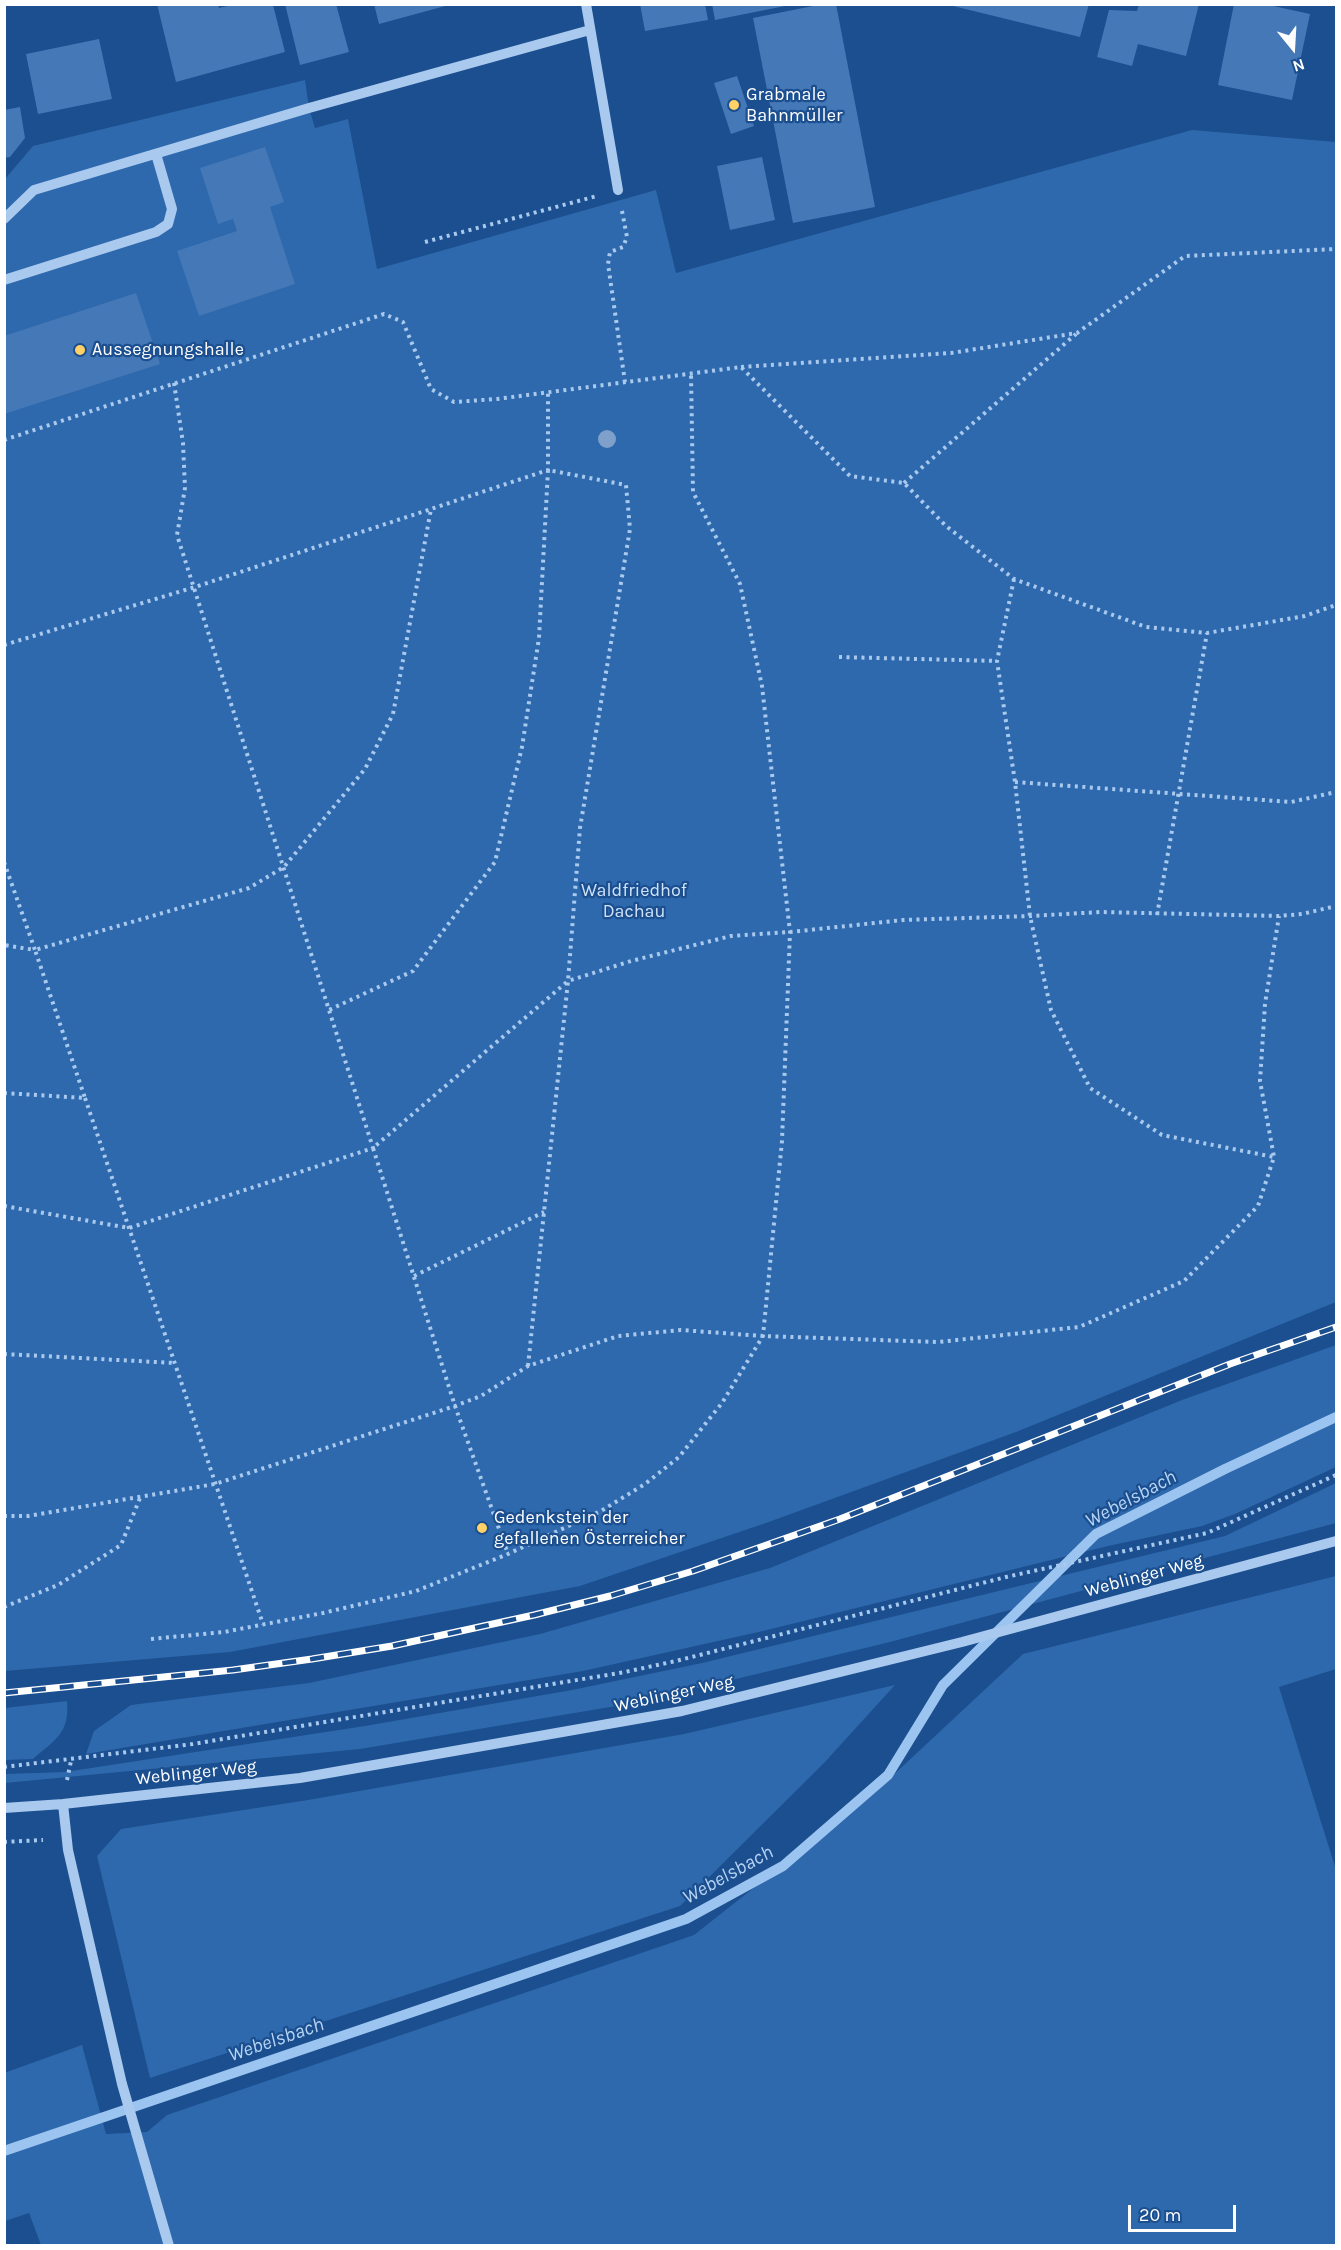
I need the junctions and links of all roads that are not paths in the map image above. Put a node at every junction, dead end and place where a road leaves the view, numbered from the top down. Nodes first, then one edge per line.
1 (586, 4) edge
2 (590, 30) junction
3 (156, 154) junction
4 (618, 190) road end
5 (4, 219) edge
6 (4, 280) edge
7 (1336, 1541) edge
8 (63, 1804) junction
9 (4, 1808) edge
10 (169, 2246) edge

1 - 2 street
2 - 3 street
2 - 4 street
3 - 5 street
3 - 6 street
7 - 8 street, Weblinger Weg
8 - 9 street, Weblinger Weg
8 - 10 street

